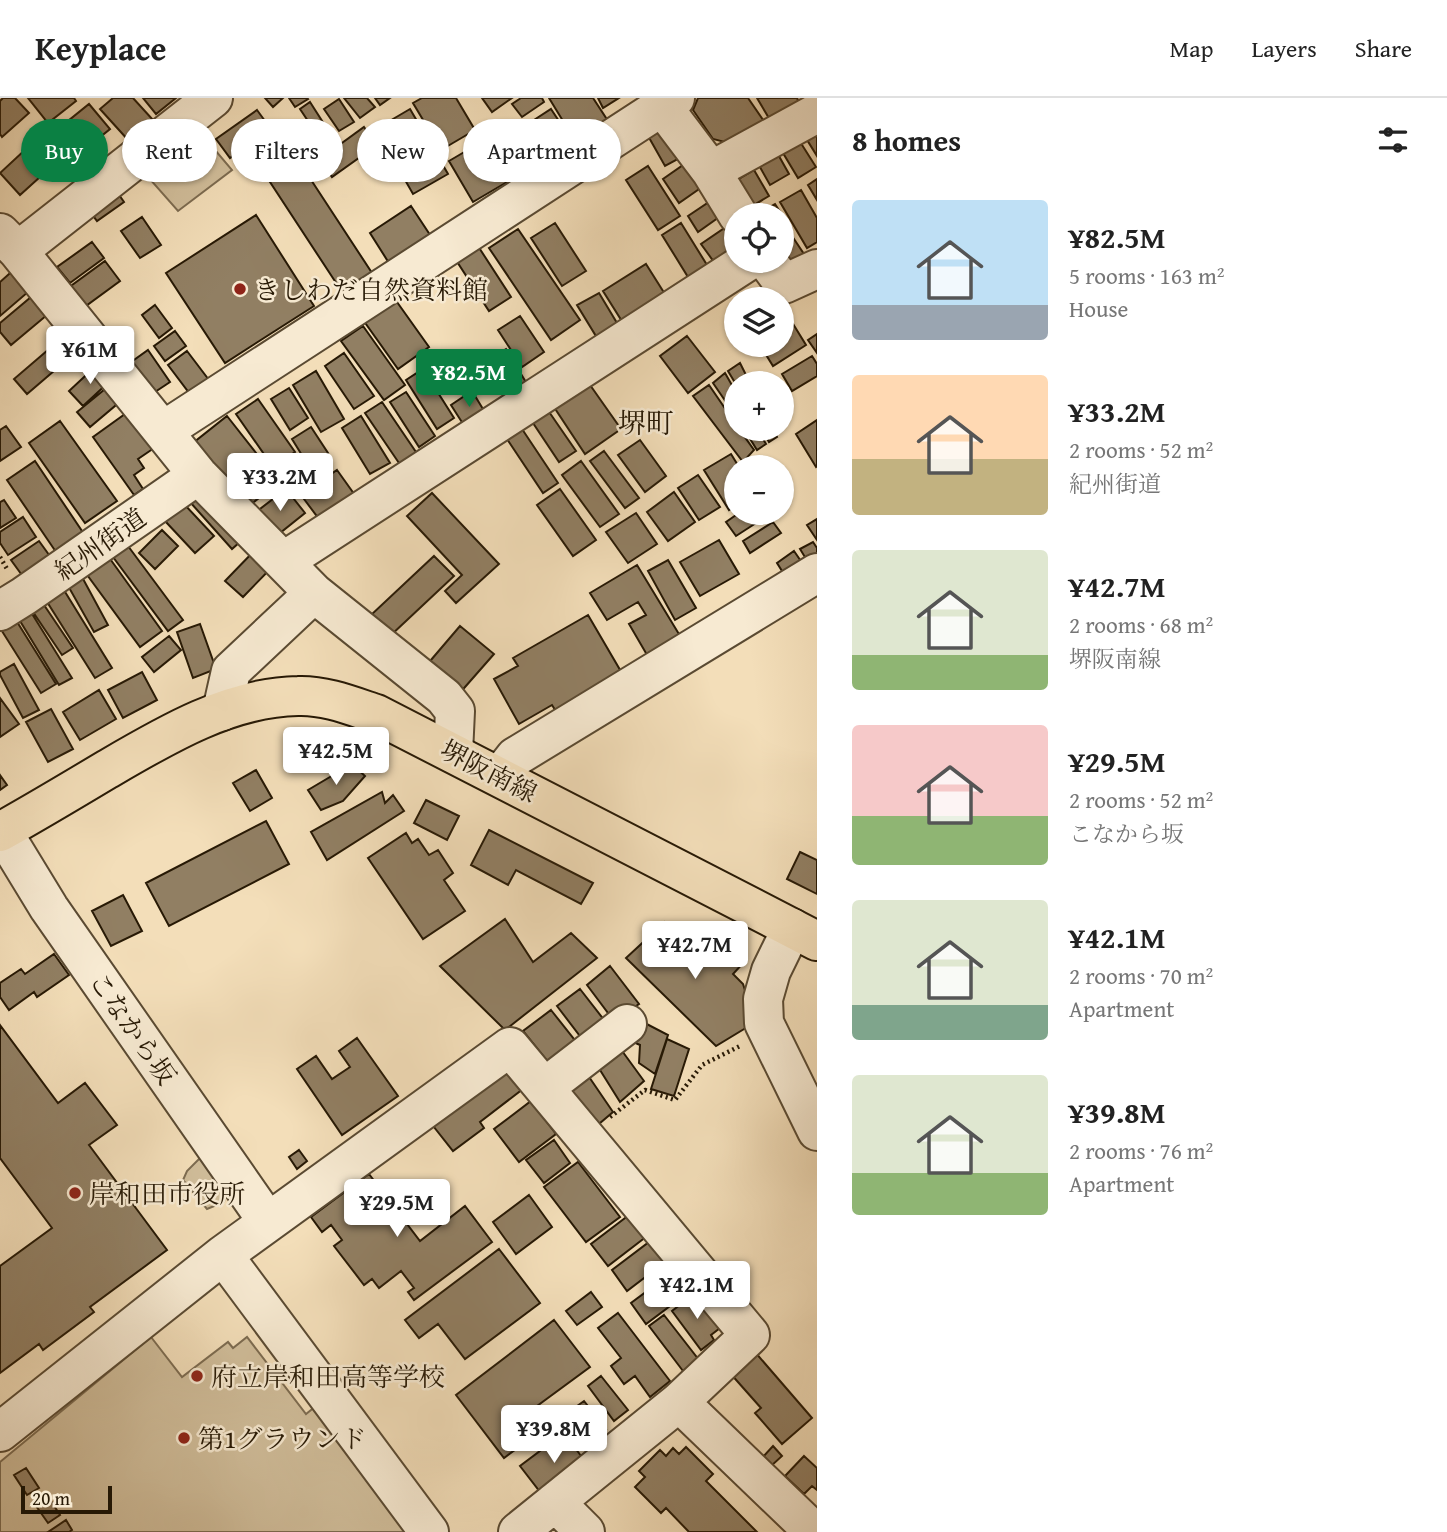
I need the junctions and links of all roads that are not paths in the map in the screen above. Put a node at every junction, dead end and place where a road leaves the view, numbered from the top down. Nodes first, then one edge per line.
1 (213, 98) edge
2 (668, 102) edge
3 (817, 113) edge
4 (711, 171) junction
5 (731, 203) edge
6 (9, 242) edge
7 (817, 269) edge
8 (729, 273) edge
9 (776, 273) edge
10 (163, 431) junction
11 (198, 475) junction
12 (284, 561) junction
13 (817, 573) edge
14 (314, 593) junction
15 (0, 611) edge
16 (222, 711) junction
17 (453, 753) junction
18 (500, 776) junction
19 (1, 832) edge
20 (804, 934) edge
21 (626, 1024) dead end
22 (544, 1088) junction
23 (817, 1131) edge
24 (268, 1222) junction
25 (223, 1255) junction
26 (679, 1402) junction
27 (0, 1432) edge
28 (555, 1502) junction
29 (811, 1529) dead end
30 (429, 1532) edge
31 (518, 1532) edge
32 (585, 1532) edge

1 - 6 street
2 - 4 street
2 - 10 street
3 - 4 street
4 - 5 street
6 - 10 street
7 - 9 street
8 - 12 street
10 - 11 street
11 - 12 street
11 - 15 street, 紀州街道
12 - 14 street
13 - 18 street
14 - 16 street
14 - 17 street
16 - 17 main road, 堺阪南線
16 - 19 main road, 堺阪南線
17 - 18 main road, 堺阪南線
18 - 20 main road, 堺阪南線
19 - 24 street, こなから坂
20 - 23 street
21 - 22 street
22 - 24 street
22 - 26 street
24 - 25 street
25 - 27 street
25 - 30 street
26 - 28 street
26 - 29 street
28 - 31 street
28 - 32 street

